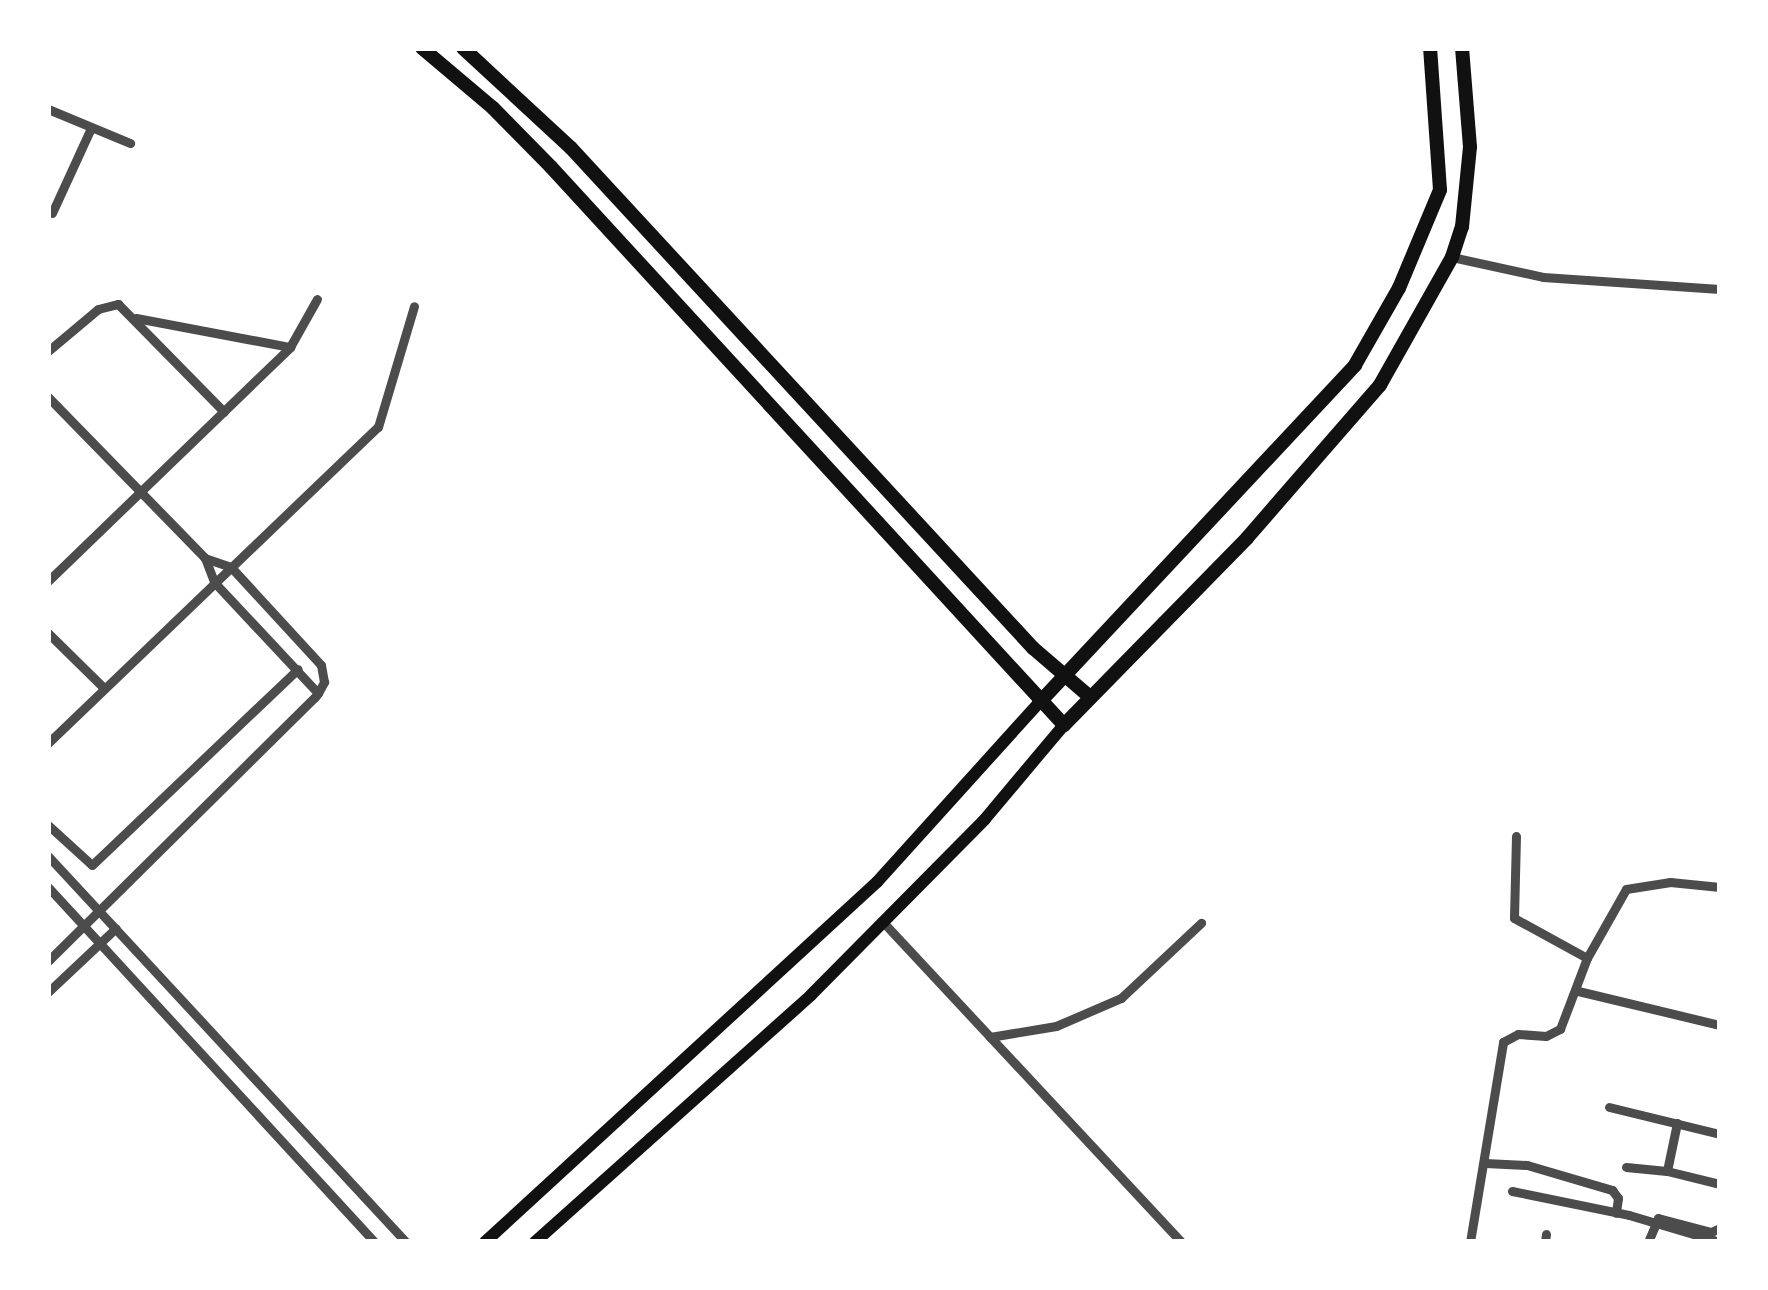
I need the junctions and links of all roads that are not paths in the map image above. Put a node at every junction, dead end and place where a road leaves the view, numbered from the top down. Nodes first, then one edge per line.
1 (422, 48) edge
2 (463, 48) edge
3 (1430, 48) edge
4 (1462, 48) edge
5 (48, 109) edge
6 (90, 130) junction
7 (130, 143) dead end
8 (52, 213) dead end
9 (1452, 257) junction
10 (1720, 289) edge
11 (317, 299) dead end
12 (414, 307) dead end
13 (134, 318) junction
14 (290, 347) junction
15 (48, 350) edge
16 (48, 398) edge
17 (224, 412) junction
18 (142, 492) junction
19 (205, 558) junction
20 (231, 567) junction
21 (50, 577) edge
22 (214, 582) junction
23 (50, 633) edge
24 (298, 669) junction
25 (1067, 676) junction
26 (104, 688) junction
27 (318, 693) junction
28 (1090, 697) junction
29 (1040, 703) junction
30 (1064, 725) junction
31 (48, 742) edge
32 (48, 825) edge
33 (1516, 836) dead end
34 (48, 856) edge
35 (92, 865) junction
36 (48, 887) edge
37 (1720, 887) edge
38 (82, 892) junction
39 (100, 911) junction
40 (882, 921) junction
41 (1201, 922) dead end
42 (85, 927) junction
43 (116, 928) junction
44 (100, 943) junction
45 (1587, 958) junction
46 (48, 961) edge
47 (1578, 991) junction
48 (48, 992) edge
49 (1720, 1025) edge
50 (990, 1037) junction
51 (1609, 1108) dead end
52 (1677, 1123) junction
53 (1720, 1134) edge
54 (1485, 1163) junction
55 (1626, 1167) dead end
56 (1667, 1171) junction
57 (1720, 1184) edge
58 (1512, 1191) dead end
59 (1616, 1213) junction
60 (1653, 1226) junction
61 (1720, 1228) edge
62 (1720, 1241) edge
63 (374, 1242) edge
64 (406, 1242) edge
65 (485, 1242) edge
66 (535, 1242) edge
67 (1181, 1242) edge
68 (1470, 1242) edge
69 (1648, 1242) edge

1 - 29 highway
2 - 25 highway
3 - 25 highway
4 - 9 highway
5 - 6 street
6 - 7 street
6 - 8 street
9 - 10 street
9 - 28 highway
11 - 14 street
12 - 20 street
13 - 14 street
13 - 15 street
13 - 17 street
14 - 17 street
16 - 18 street
17 - 18 street
18 - 19 street
18 - 21 street
19 - 20 street
19 - 22 street
20 - 22 street
20 - 27 street
22 - 24 street
22 - 26 street
23 - 26 street
24 - 27 street
24 - 35 street
25 - 28 highway
25 - 29 highway
26 - 31 street
27 - 39 street
28 - 30 highway
29 - 30 highway
29 - 65 main road
30 - 40 main road
32 - 35 street
33 - 45 street
34 - 38 street
35 - 38 street
36 - 42 street
37 - 45 street
38 - 39 street
39 - 42 street
39 - 43 street
40 - 50 street
40 - 66 main road
41 - 50 street
42 - 44 street
42 - 46 street
43 - 44 street
43 - 64 street
44 - 48 street
44 - 63 street
45 - 47 street
47 - 49 street
47 - 54 street
50 - 67 street
51 - 52 street
52 - 53 street
52 - 56 street
54 - 59 street
54 - 68 street
55 - 56 street
56 - 57 street
58 - 59 street
59 - 60 street
60 - 61 street
60 - 62 street
60 - 69 street

